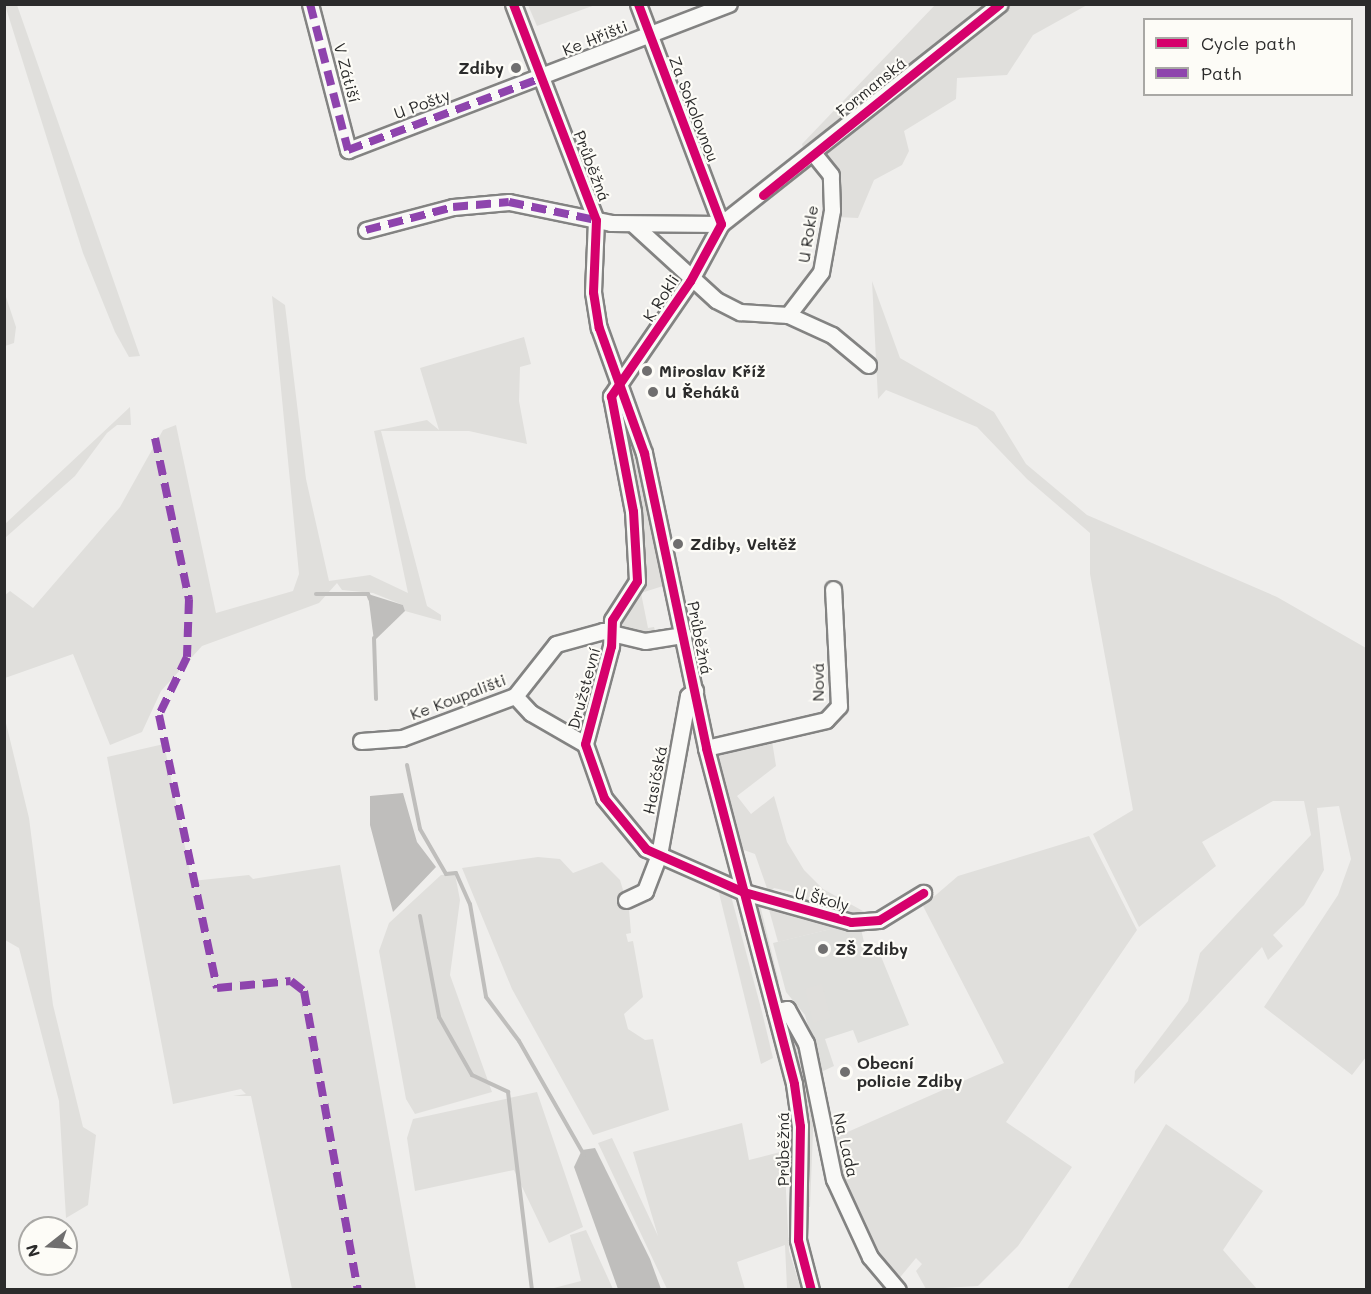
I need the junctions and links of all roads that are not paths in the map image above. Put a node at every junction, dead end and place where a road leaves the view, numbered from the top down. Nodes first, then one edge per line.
1 (310, 4) edge
2 (513, 4) edge
3 (638, 4) edge
4 (729, 4) edge
5 (1000, 4) edge
6 (650, 35) junction
7 (542, 78) junction
8 (348, 150) joint
9 (814, 154) junction
10 (596, 220) junction
11 (721, 224) junction
12 (634, 225) junction
13 (366, 230) dead end
14 (690, 281) junction
15 (788, 315) junction
16 (868, 366) dead end
17 (618, 384) junction
18 (833, 589) dead end
19 (612, 634) junction
20 (684, 635) junction
21 (695, 692) junction
22 (515, 696) junction
23 (361, 741) dead end
24 (585, 744) junction
25 (706, 748) junction
26 (659, 855) junction
27 (744, 892) junction
28 (923, 892) dead end
29 (626, 900) dead end
30 (775, 1011) junction
31 (811, 1290) edge
32 (898, 1290) edge

1 - 8 street, V Zátiší
2 - 7 street, Průběžná
3 - 6 street, Za Sokolovnou
4 - 6 street, Ke Hřišti
5 - 9 street, Formanská
6 - 7 street, Ke Hřišti
6 - 11 street, Za Sokolovnou
7 - 8 street, U Pošty
7 - 10 street, Průběžná
9 - 11 street, Formanská
9 - 15 street, U Rokle
10 - 12 street
10 - 13 street
10 - 17 street, Průběžná
11 - 12 street
11 - 14 street, K Rokli
12 - 14 street
14 - 15 street
14 - 17 street, K Rokli
15 - 16 street
17 - 19 street, Družstevní
17 - 20 street, Průběžná
18 - 25 street, Nová
19 - 20 street, Ke Koupališti
19 - 22 street, Ke Koupališti
19 - 24 street, Družstevní
20 - 21 street, Průběžná
21 - 25 street, Průběžná
21 - 26 street, Hasičská
22 - 23 street, Ke Koupališti
22 - 24 street
24 - 26 street, Družstevní
25 - 27 street, Průběžná
26 - 27 street, Družstevní
26 - 29 street, Hasičská
27 - 28 street, U Školy
27 - 30 street, Průběžná
30 - 31 street, Průběžná
30 - 32 street, Na Lada

